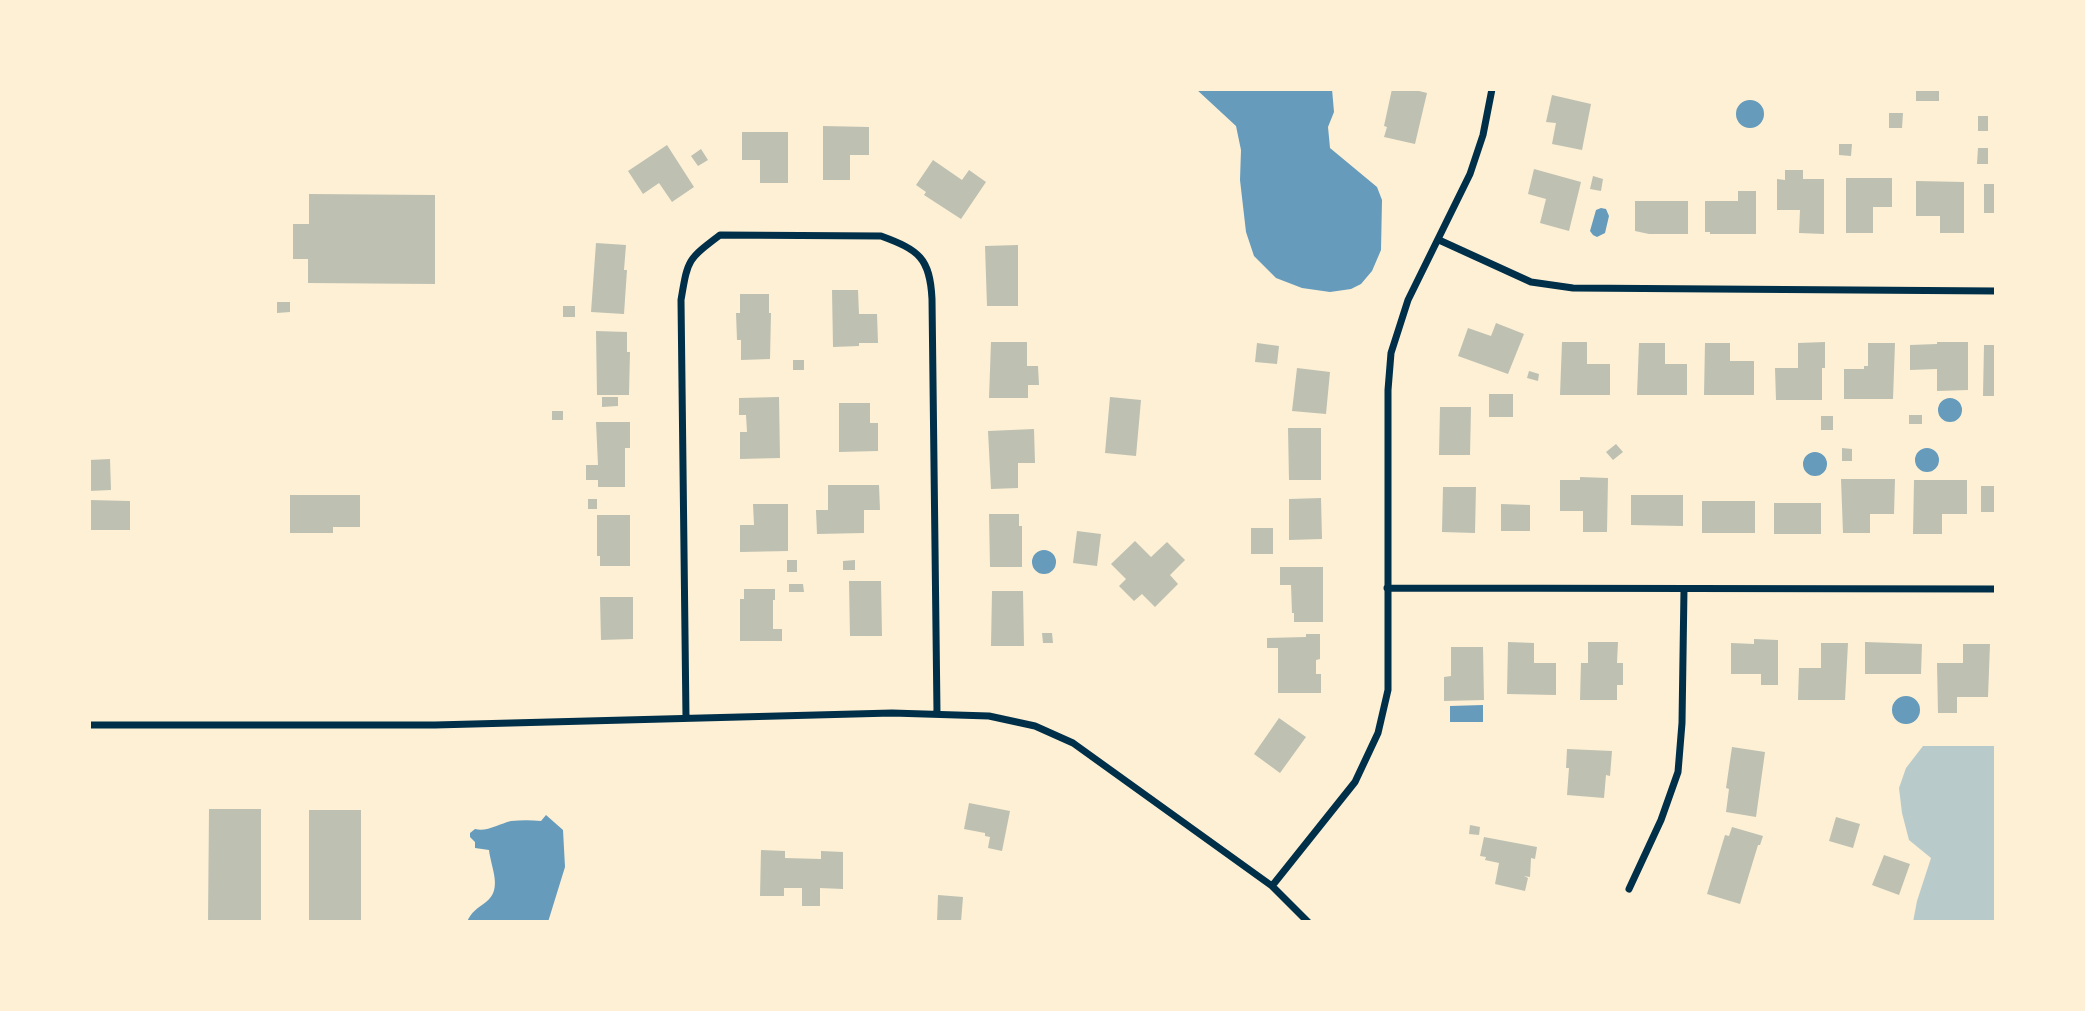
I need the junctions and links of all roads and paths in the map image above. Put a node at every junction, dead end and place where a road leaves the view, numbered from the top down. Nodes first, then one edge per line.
1 (1492, 89) edge
2 (1439, 240) junction
3 (1996, 291) edge
4 (1387, 588) junction
5 (1684, 589) junction
6 (1996, 589) edge
7 (937, 713) junction
8 (686, 718) junction
9 (89, 725) edge
10 (1272, 886) junction
11 (1629, 889) dead end
12 (1308, 922) edge

1 - 2 street
2 - 3 street
2 - 4 street
4 - 5 street
4 - 10 street
5 - 6 street
5 - 11 street
7 - 8 street
7 - 8 street
7 - 10 street
8 - 9 street
10 - 12 street

